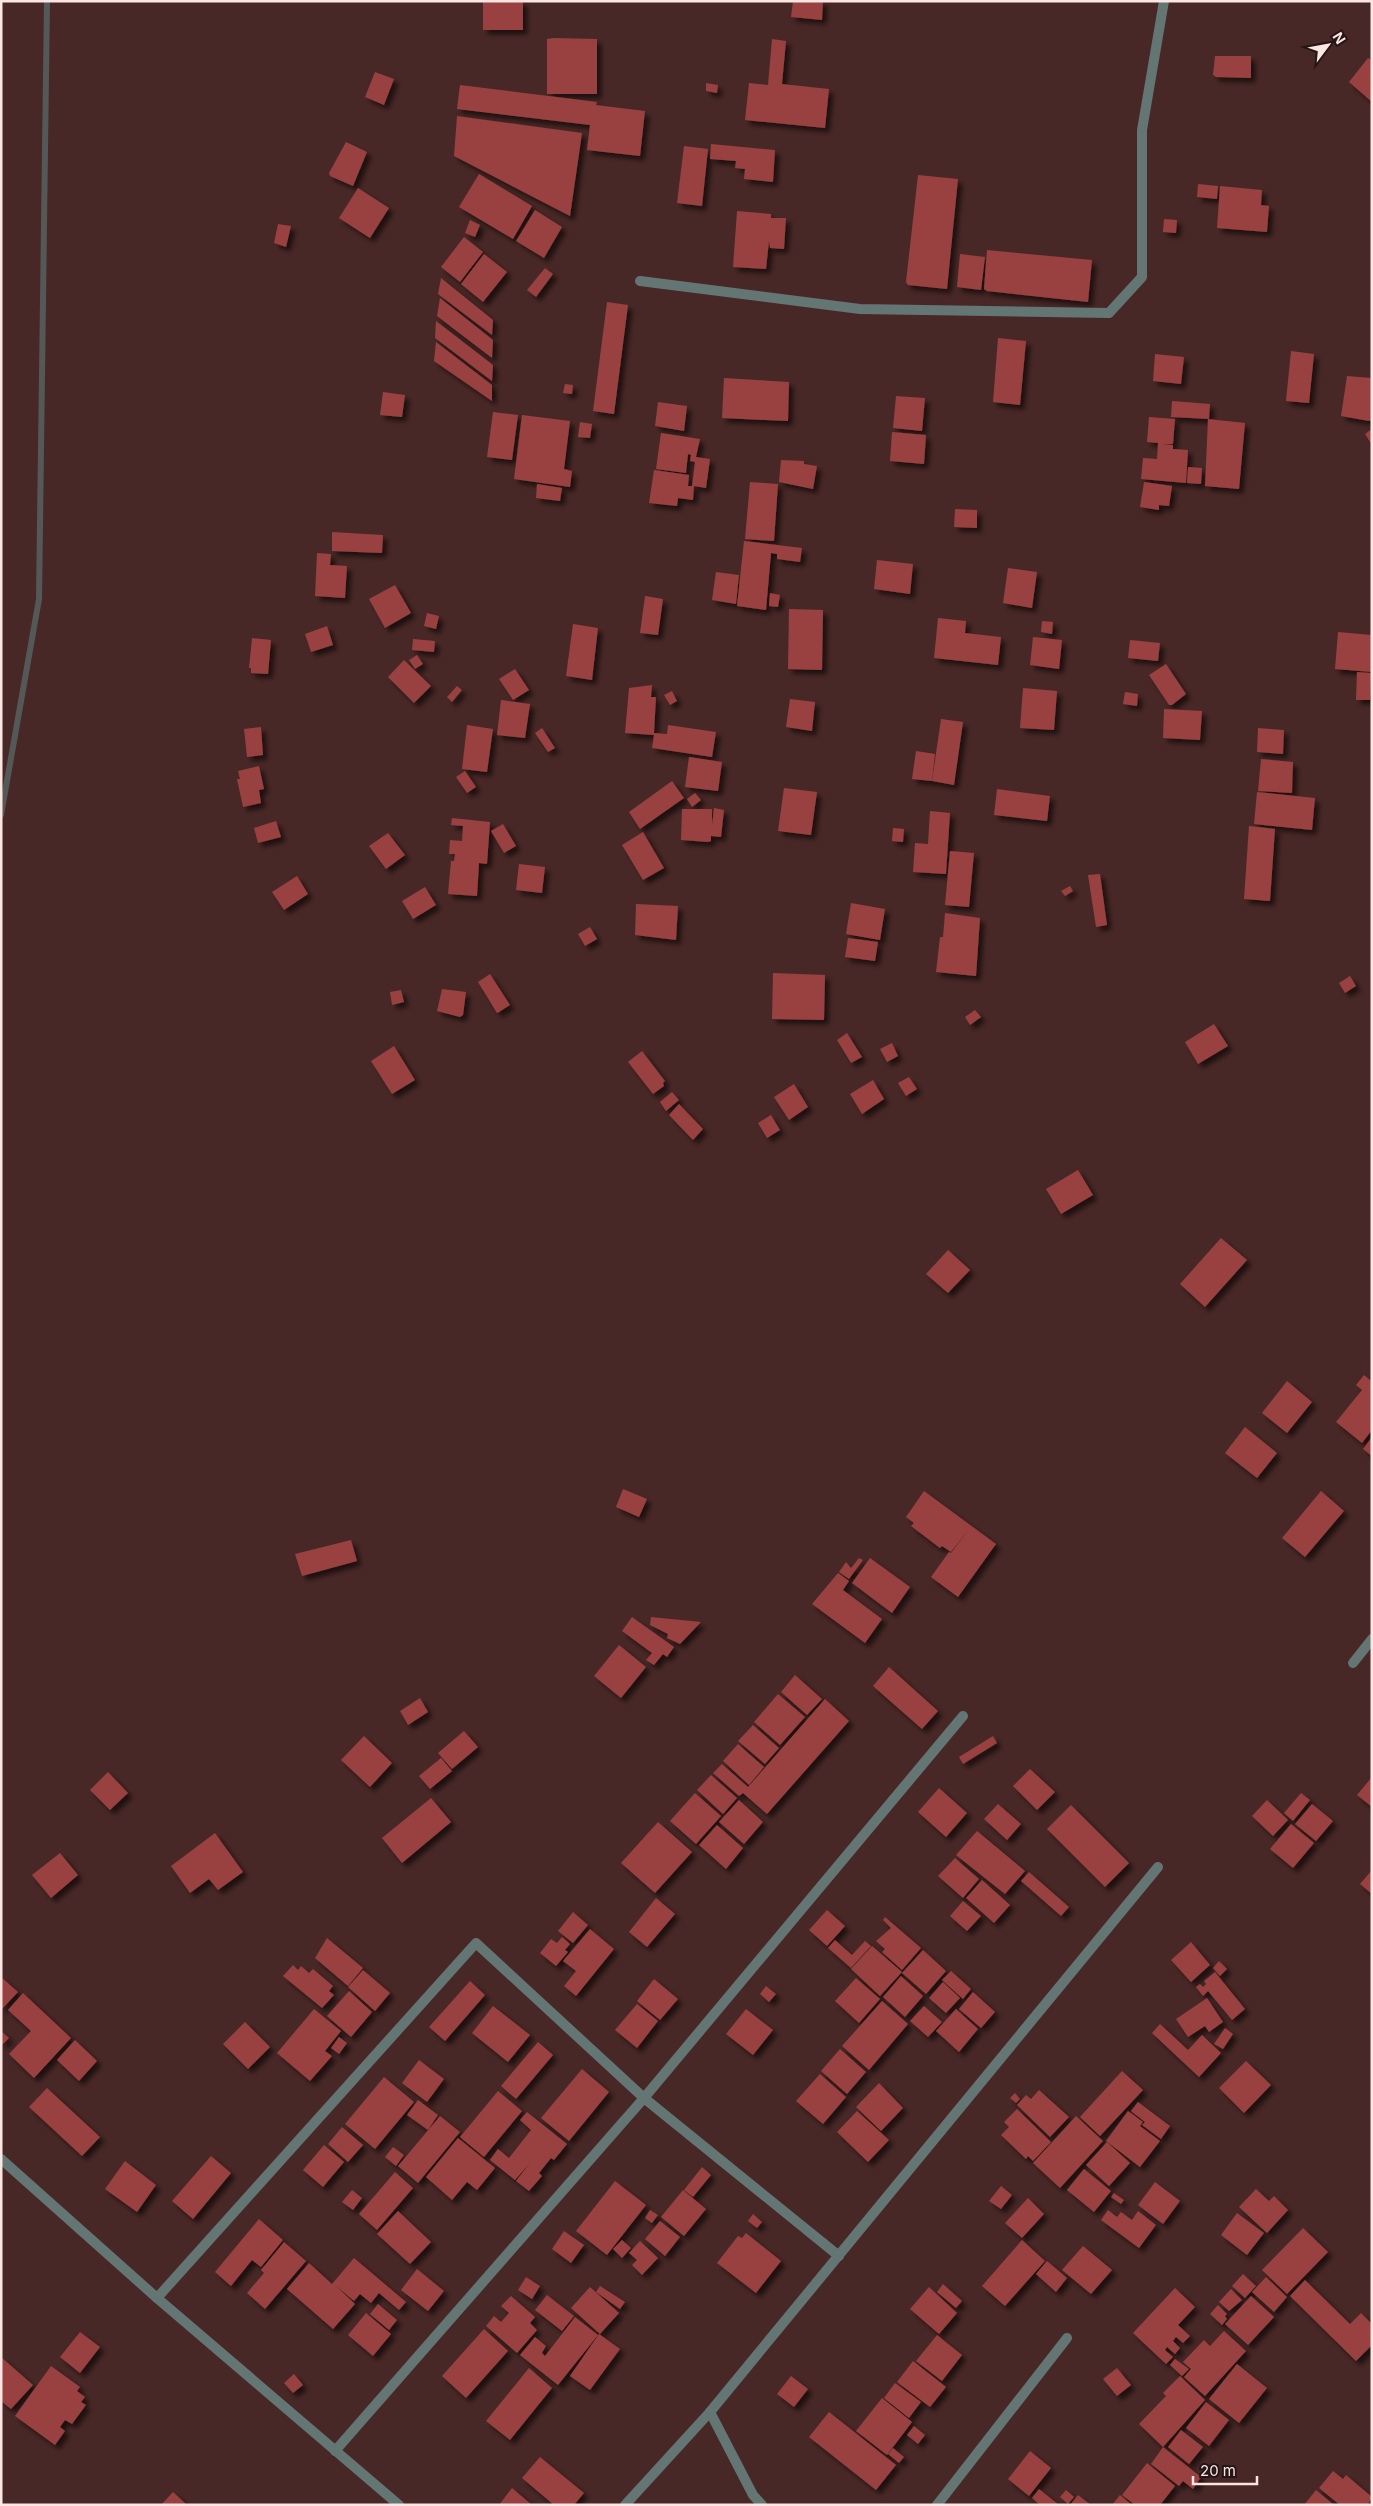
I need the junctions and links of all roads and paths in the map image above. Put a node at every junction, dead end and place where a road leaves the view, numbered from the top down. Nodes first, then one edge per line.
1 (1164, 1) edge
2 (640, 281) dead end
3 (1372, 1639) edge
4 (1353, 1663) dead end
5 (963, 1716) dead end
6 (1158, 1867) dead end
7 (644, 2098) junction
8 (1, 2159) edge
9 (839, 2256) junction
10 (157, 2298) junction
11 (1067, 2338) dead end
12 (710, 2412) junction
13 (335, 2451) junction
14 (399, 2505) edge
15 (625, 2505) edge
16 (762, 2505) edge
17 (937, 2505) edge

1 - 2 street
3 - 4 street
5 - 7 street
6 - 9 street
7 - 9 street
7 - 10 street
7 - 13 street
8 - 10 street
9 - 12 street
10 - 13 street
11 - 17 street
12 - 15 street
12 - 16 street
13 - 14 street

